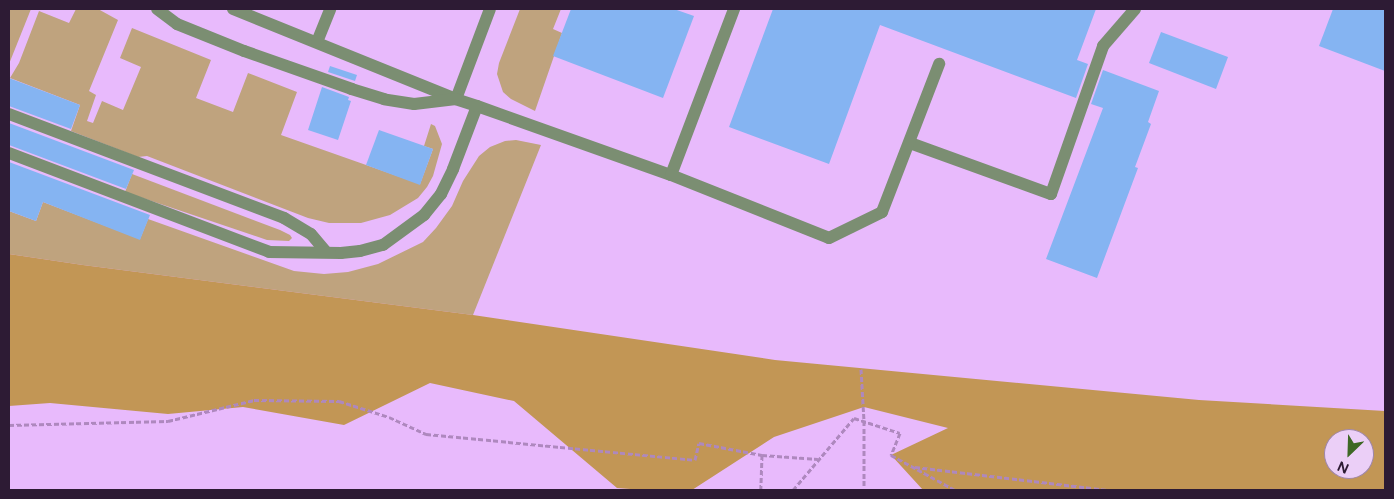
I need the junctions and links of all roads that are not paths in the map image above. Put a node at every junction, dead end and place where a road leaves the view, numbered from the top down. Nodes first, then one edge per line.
1 (156, 9) edge
2 (233, 9) edge
3 (330, 9) edge
4 (490, 9) edge
5 (734, 9) edge
6 (1135, 9) edge
7 (317, 42) junction
8 (939, 64) dead end
9 (456, 99) junction
10 (477, 106) junction
11 (9, 114) edge
12 (910, 143) junction
13 (9, 153) edge
14 (671, 175) junction
15 (326, 252) junction

1 - 9 lane
2 - 7 lane
3 - 7 lane
4 - 9 lane
5 - 14 lane
6 - 12 lane
7 - 9 lane
8 - 12 lane
9 - 10 lane
10 - 14 lane
10 - 15 lane
11 - 15 lane
12 - 14 lane
13 - 15 lane

